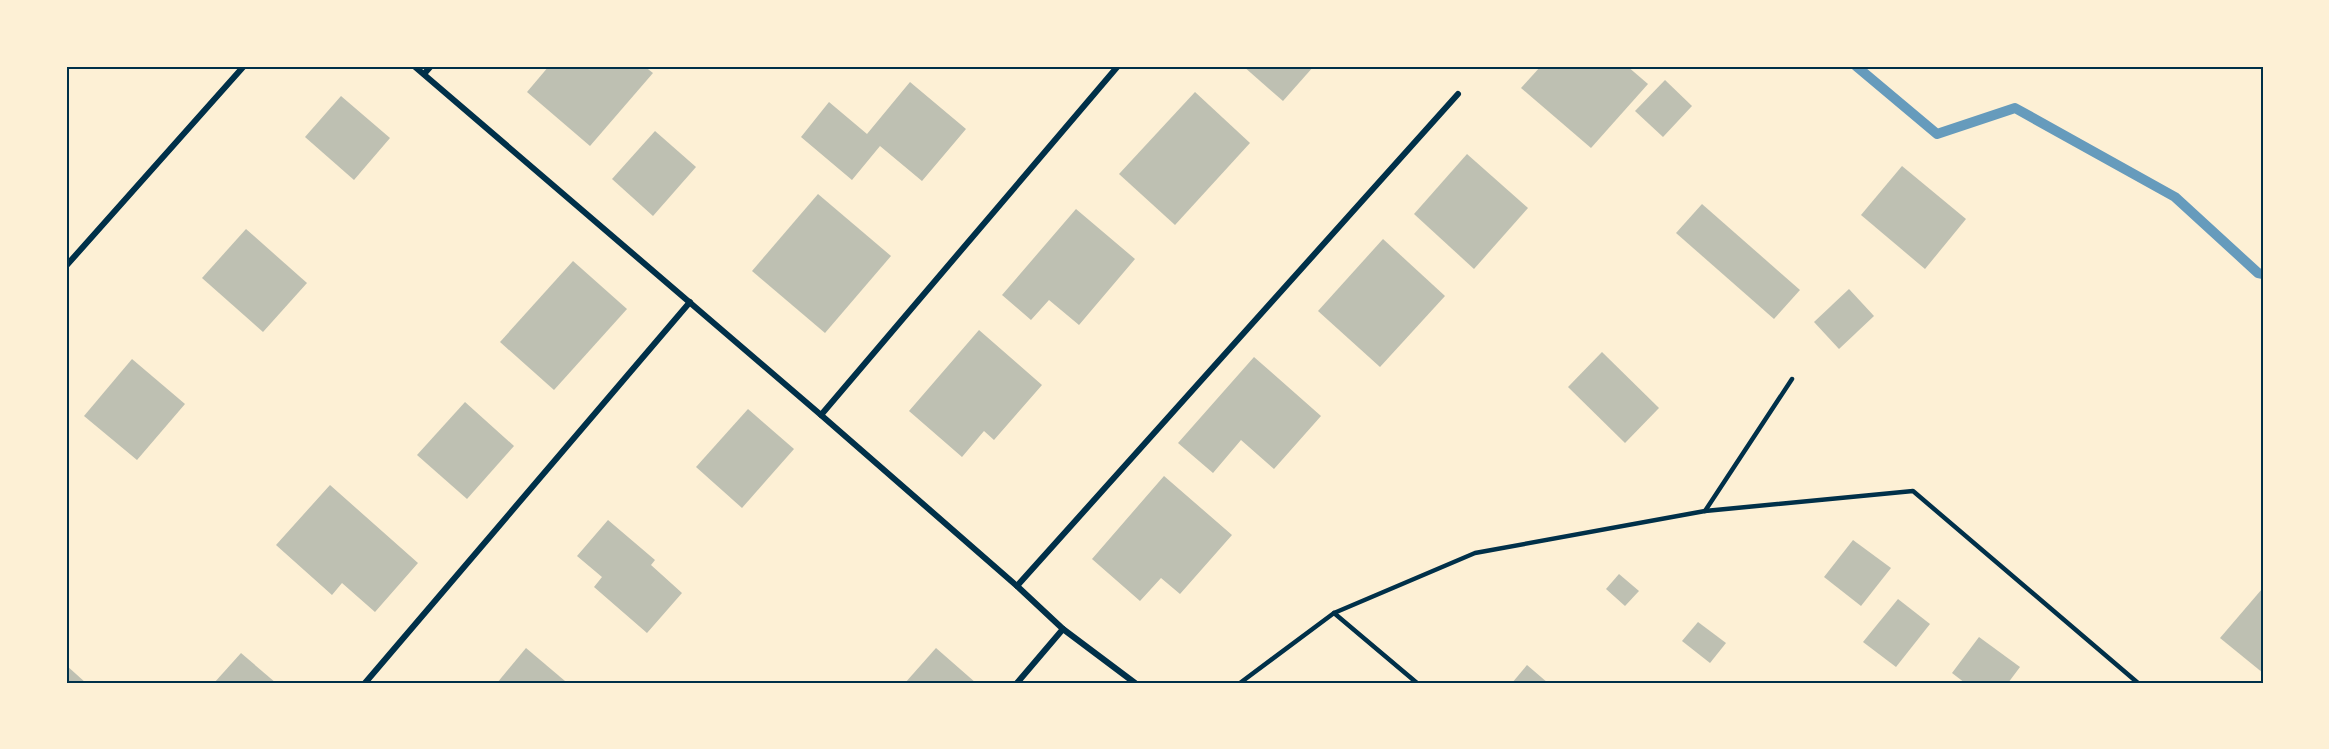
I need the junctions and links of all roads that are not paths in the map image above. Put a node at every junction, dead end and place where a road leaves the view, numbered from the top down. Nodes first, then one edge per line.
1 (244, 66) edge
2 (414, 66) edge
3 (431, 66) edge
4 (1118, 66) edge
5 (424, 74) junction
6 (1458, 94) dead end
7 (66, 266) edge
8 (690, 302) junction
9 (1792, 379) dead end
10 (821, 415) junction
11 (1705, 511) junction
12 (1017, 586) junction
13 (1334, 614) junction
14 (1063, 629) junction
15 (365, 683) edge
16 (1017, 683) edge
17 (1135, 683) edge
18 (1240, 683) edge
19 (1417, 683) edge
20 (2138, 683) edge

1 - 7 street
2 - 5 street
3 - 5 street
4 - 10 street
5 - 8 street
6 - 12 street
8 - 10 street
8 - 15 street
9 - 11 lane
10 - 12 street
11 - 13 lane
11 - 20 lane
12 - 14 street
13 - 18 lane
13 - 19 lane
14 - 16 street
14 - 17 street

